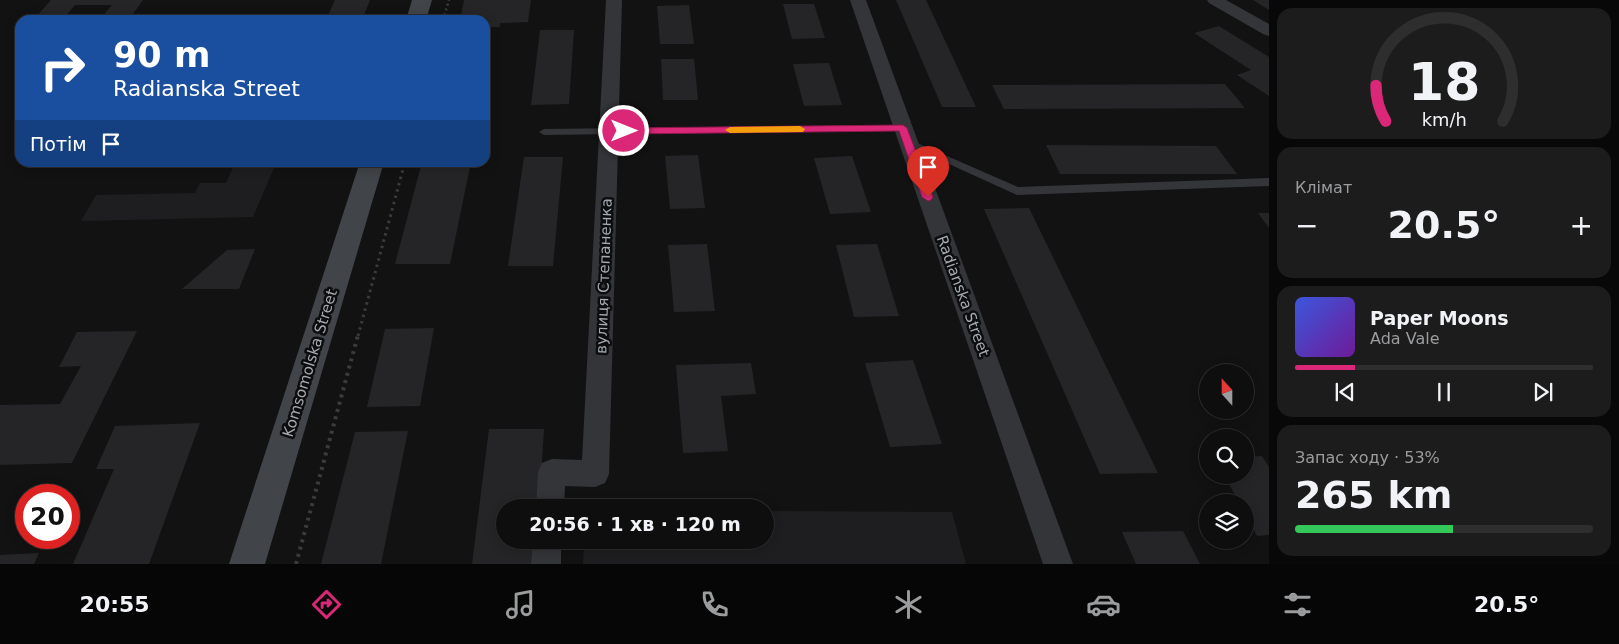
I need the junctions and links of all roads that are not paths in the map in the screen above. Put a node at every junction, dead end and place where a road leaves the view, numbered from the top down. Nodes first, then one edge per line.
1 (422, 0) edge
2 (614, 0) edge
3 (858, 0) edge
4 (1215, 0) edge
5 (418, 15) edge
6 (1269, 31) edge
7 (544, 132) dead end
8 (905, 135) junction
9 (370, 167) edge
10 (1269, 182) edge
11 (550, 499) edge
12 (547, 549) edge
13 (247, 564) edge
14 (546, 564) edge
15 (1058, 564) edge

1 - 5 street
2 - 11 street, вулиця Степаненка
3 - 8 street, Radianska Street
4 - 6 street
7 - 8 lane
8 - 10 lane
8 - 15 street, Radianska Street
9 - 13 street, Komsomolska Street
12 - 14 street

